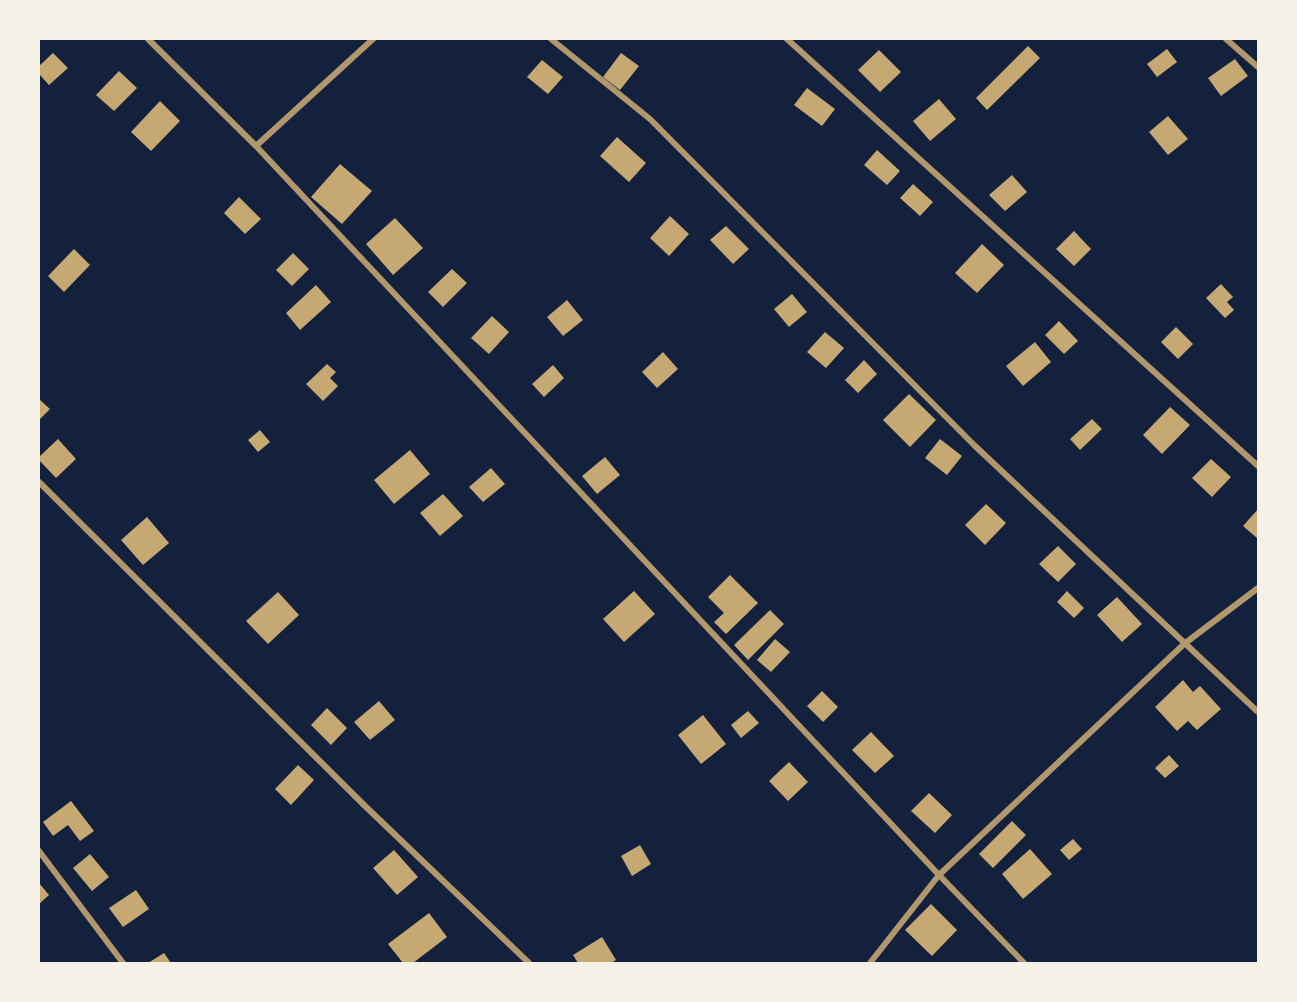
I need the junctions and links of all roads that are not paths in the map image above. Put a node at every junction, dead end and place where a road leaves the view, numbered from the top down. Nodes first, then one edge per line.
1 (148, 39) edge
2 (373, 39) edge
3 (551, 39) edge
4 (787, 39) edge
5 (1226, 39) edge
6 (1258, 67) edge
7 (256, 146) junction
8 (1258, 466) edge
9 (39, 482) edge
10 (1258, 588) edge
11 (1184, 644) junction
12 (1258, 712) edge
13 (39, 851) edge
14 (939, 874) junction
15 (123, 963) edge
16 (529, 963) edge
17 (870, 963) edge
18 (1024, 963) edge

1 - 7 street
2 - 7 street
3 - 11 street
4 - 8 street
5 - 6 street
7 - 14 street
9 - 16 street
10 - 11 street
11 - 12 street
11 - 14 street
13 - 15 street
14 - 17 street
14 - 18 street

